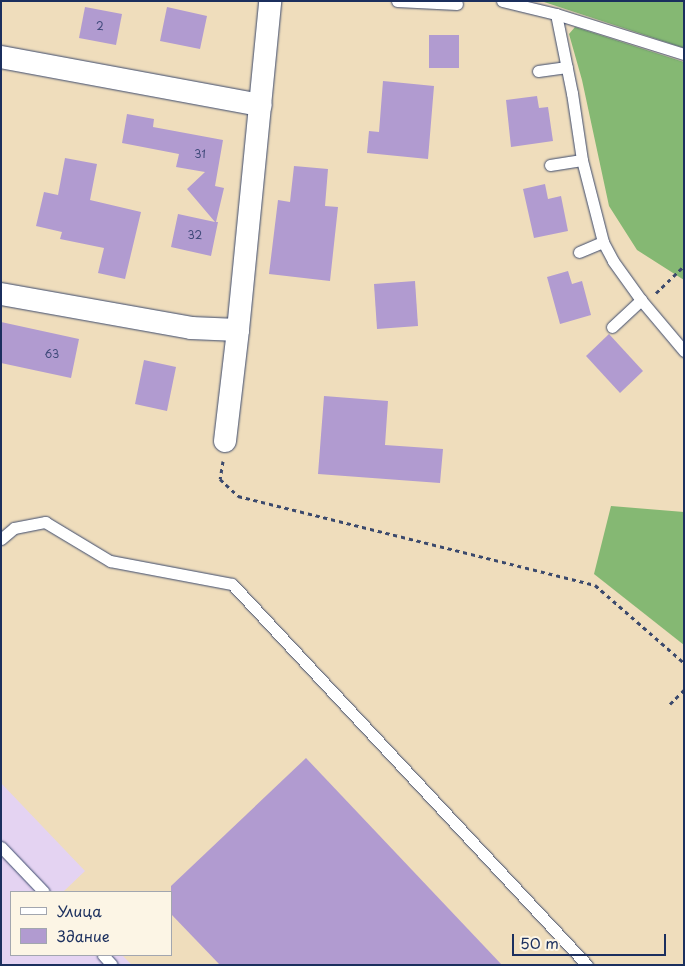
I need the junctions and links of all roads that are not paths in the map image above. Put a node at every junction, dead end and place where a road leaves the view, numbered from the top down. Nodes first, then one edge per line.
1 (270, 1) edge
2 (397, 1) edge
3 (502, 1) edge
4 (457, 4) dead end
5 (556, 14) junction
6 (684, 54) edge
7 (1, 57) edge
8 (567, 67) junction
9 (538, 71) dead end
10 (261, 105) junction
11 (582, 160) junction
12 (550, 165) dead end
13 (603, 242) junction
14 (578, 252) dead end
15 (1, 294) edge
16 (643, 302) junction
17 (612, 327) dead end
18 (238, 330) junction
19 (684, 351) edge
20 (225, 441) road end
21 (1, 539) edge
22 (1, 848) edge
23 (43, 891) edge
24 (587, 965) edge

1 - 10 street
2 - 4 lane
3 - 5 lane
5 - 6 lane
5 - 8 lane
7 - 10 street
8 - 9 lane
8 - 11 lane
10 - 18 street
11 - 12 lane
11 - 13 lane
13 - 14 lane
13 - 16 lane
15 - 18 street
16 - 17 lane
16 - 19 lane
18 - 20 street
21 - 24 lane
22 - 23 lane

